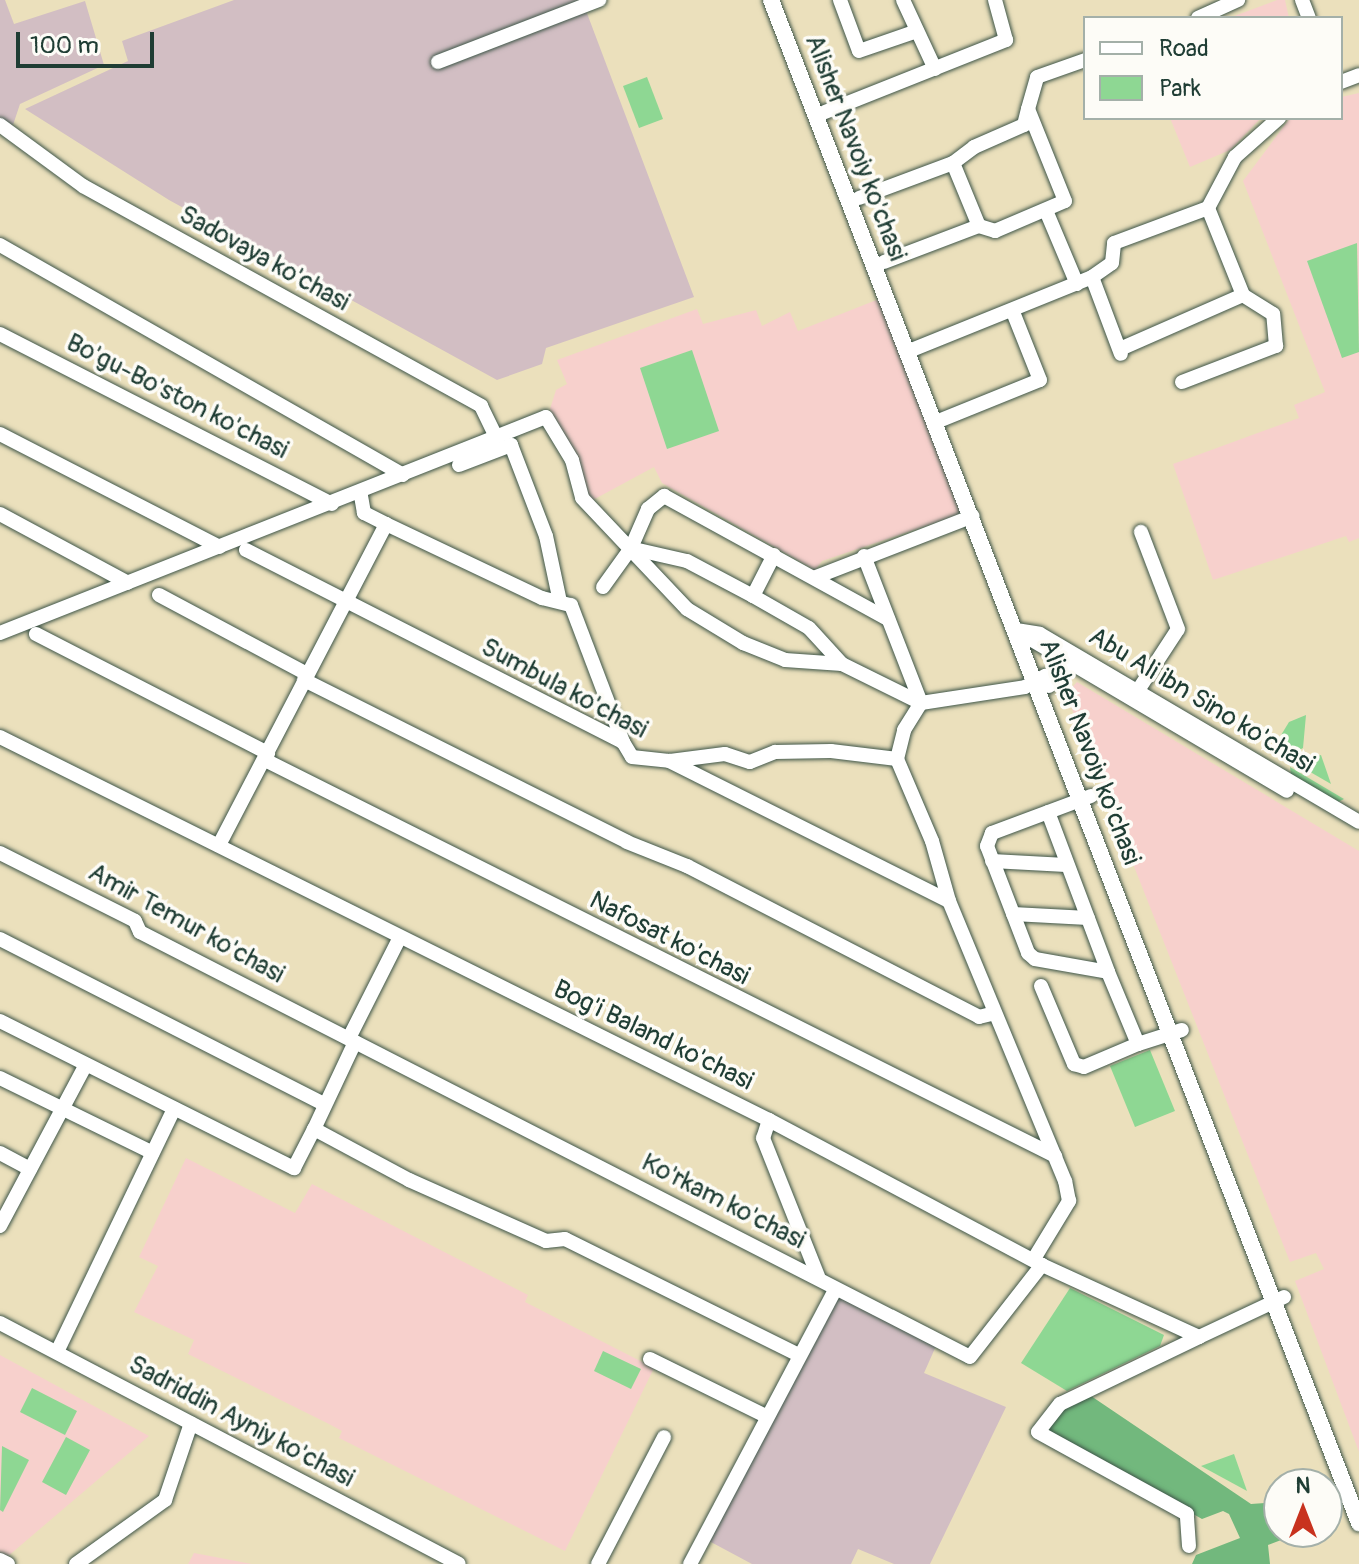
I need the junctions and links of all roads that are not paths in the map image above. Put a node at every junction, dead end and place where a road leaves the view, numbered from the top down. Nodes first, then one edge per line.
1 (599, 0) edge
2 (771, 0) edge
3 (783, 0) edge
4 (840, 0) edge
5 (903, 0) edge
6 (995, 0) edge
7 (1234, 1) edge
8 (1202, 16) edge
9 (917, 31) junction
10 (1083, 61) edge
11 (438, 62) dead end
12 (935, 69) junction
13 (1028, 109) junction
14 (825, 112) junction
15 (1277, 120) edge
16 (0, 125) edge
17 (953, 163) junction
18 (859, 198) junction
19 (1208, 208) junction
20 (1047, 213) junction
21 (979, 226) junction
22 (0, 245) edge
23 (884, 262) junction
24 (1092, 277) junction
25 (1077, 284) junction
26 (1243, 295) junction
27 (1013, 312) junction
28 (0, 334) edge
29 (913, 350) junction
30 (1182, 382) dead end
31 (941, 420) junction
32 (0, 434) edge
33 (496, 437) junction
34 (459, 465) dead end
35 (403, 475) junction
36 (360, 491) junction
37 (332, 504) junction
38 (0, 514) edge
39 (973, 516) junction
40 (386, 524) junction
41 (1141, 532) dead end
42 (220, 547) junction
43 (632, 548) junction
44 (246, 550) dead end
45 (774, 555) junction
46 (864, 556) junction
47 (816, 577) junction
48 (128, 583) junction
49 (603, 587) dead end
50 (159, 595) dead end
51 (753, 596) junction
52 (560, 602) junction
53 (346, 603) junction
54 (888, 619) junction
55 (5, 627) edge
56 (36, 634) dead end
57 (1024, 635) junction
58 (842, 664) junction
59 (1069, 664) junction
60 (305, 677) junction
61 (1044, 681) junction
62 (1134, 697) junction
63 (921, 703) junction
64 (0, 737) edge
65 (623, 742) junction
66 (266, 756) junction
67 (897, 759) junction
68 (669, 761) junction
69 (1086, 798) junction
70 (1048, 812) junction
71 (1359, 822) edge
72 (1359, 831) edge
73 (219, 845) junction
74 (0, 853) edge
75 (992, 861) junction
76 (1066, 865) junction
77 (949, 901) junction
78 (1013, 914) junction
79 (1088, 918) junction
80 (400, 937) junction
81 (0, 939) edge
82 (1108, 972) junction
83 (1041, 986) dead end
84 (995, 1013) junction
85 (0, 1021) edge
86 (1177, 1032) junction
87 (352, 1040) junction
88 (1138, 1044) junction
89 (86, 1064) junction
90 (0, 1078) edge
91 (324, 1104) junction
92 (63, 1109) junction
93 (174, 1109) junction
94 (769, 1120) junction
95 (314, 1129) junction
96 (0, 1153) edge
97 (153, 1153) junction
98 (1055, 1156) junction
99 (30, 1169) junction
100 (0, 1226) edge
101 (1038, 1261) junction
102 (818, 1276) junction
103 (835, 1290) junction
104 (1279, 1299) junction
105 (0, 1323) edge
106 (1199, 1337) junction
107 (57, 1352) junction
108 (799, 1355) junction
109 (650, 1359) dead end
110 (766, 1416) junction
111 (191, 1423) junction
112 (664, 1437) dead end
113 (1359, 1494) edge
114 (1359, 1523) edge
115 (1189, 1546) dead end
116 (0, 1560) edge
117 (449, 1562) edge
118 (8, 1564) edge
119 (76, 1564) edge
120 (598, 1564) edge
121 (690, 1564) edge

1 - 11 street
2 - 29 main road, Alisher Navoiy ko'chasi
3 - 14 main road, Alisher Navoiy ko'chasi
4 - 9 street
5 - 9 street
6 - 12 street
7 - 8 street
9 - 12 street
10 - 13 street
12 - 14 street
13 - 17 street
13 - 20 street
14 - 18 main road, Alisher Navoiy ko'chasi
15 - 19 street
16 - 33 street, Sadovaya ko'chasi
17 - 18 street
17 - 21 street
18 - 23 main road, Alisher Navoiy ko'chasi
19 - 24 street
19 - 26 street
20 - 21 street
20 - 25 street
21 - 23 street
22 - 35 street
23 - 29 main road, Alisher Navoiy ko'chasi
24 - 25 street
24 - 26 street
25 - 27 street
26 - 30 street
27 - 29 street
27 - 31 street
28 - 37 street, Bo'gu-Bo'ston ko'chasi
29 - 31 main road, Alisher Navoiy ko'chasi
31 - 39 main road, Alisher Navoiy ko'chasi
31 - 57 main road, Alisher Navoiy ko'chasi
32 - 42 street
33 - 35 street
33 - 43 street
34 - 52 street
35 - 36 street
36 - 37 street
36 - 40 street
37 - 42 street
38 - 48 street
39 - 46 street
39 - 57 main road, Alisher Navoiy ko'chasi
40 - 52 street
40 - 53 street
41 - 62 street, Abu Ali ibn Sino ko'chasi
42 - 48 street
43 - 45 street
43 - 49 street
43 - 51 street
43 - 58 street
44 - 53 street, Sumbula ko'chasi
45 - 47 street
45 - 51 street
46 - 47 street
46 - 54 street
47 - 54 street
48 - 55 street
50 - 60 street
51 - 58 street
52 - 65 street
53 - 60 street
53 - 65 street, Sumbula ko'chasi
54 - 63 street
56 - 66 street, Nafosat ko'chasi
57 - 59 street, Abu Ali ibn Sino ko'chasi
57 - 61 main road, Alisher Navoiy ko'chasi
57 - 62 street, Abu Ali ibn Sino ko'chasi
58 - 63 street
59 - 61 street
59 - 62 street, Abu Ali ibn Sino ko'chasi
60 - 66 street
60 - 84 street
61 - 63 street
61 - 69 main road, Alisher Navoiy ko'chasi
62 - 71 street, Abu Ali ibn Sino ko'chasi
62 - 72 street, Abu Ali ibn Sino ko'chasi
63 - 67 street
64 - 73 street, Bog'i Baland ko'chasi
65 - 68 street, Sumbula ko'chasi
66 - 73 street
66 - 98 street, Nafosat ko'chasi
67 - 68 street
67 - 77 street
68 - 77 street, Sumbula ko'chasi
69 - 70 street
69 - 86 main road, Alisher Navoiy ko'chasi
70 - 75 street
70 - 76 street
73 - 80 street, Bog'i Baland ko'chasi
74 - 87 street, Amir Temur ko'chasi
75 - 76 street
75 - 78 street
76 - 79 street
77 - 84 street
78 - 79 street
78 - 82 street
79 - 82 street
80 - 87 street
80 - 94 street, Bog'i Baland ko'chasi
81 - 91 street
82 - 88 street
83 - 88 street
84 - 98 street
85 - 89 street
86 - 88 street
86 - 104 main road, Alisher Navoiy ko'chasi
87 - 91 street
87 - 102 street, Ko'rkam ko'chasi
89 - 92 street
89 - 93 street
90 - 92 street
91 - 95 street
92 - 97 street
92 - 99 street
93 - 95 street
93 - 97 street
94 - 101 street, Bog'i Baland ko'chasi
94 - 102 street
95 - 108 street
96 - 99 street
97 - 107 street
98 - 101 street
99 - 100 street
101 - 103 street, Ko'rkam ko'chasi
101 - 106 street, Bog'i Baland ko'chasi
102 - 103 street, Ko'rkam ko'chasi
103 - 108 street
104 - 106 street
104 - 113 main road, Alisher Navoiy ko'chasi
104 - 114 main road, Alisher Navoiy ko'chasi
105 - 107 street, Sadriddin Ayniy ko'chasi
106 - 115 street
107 - 111 street, Sadriddin Ayniy ko'chasi
108 - 110 street
109 - 110 street
110 - 121 street
111 - 117 street, Sadriddin Ayniy ko'chasi
111 - 119 street
112 - 120 street
116 - 118 street

